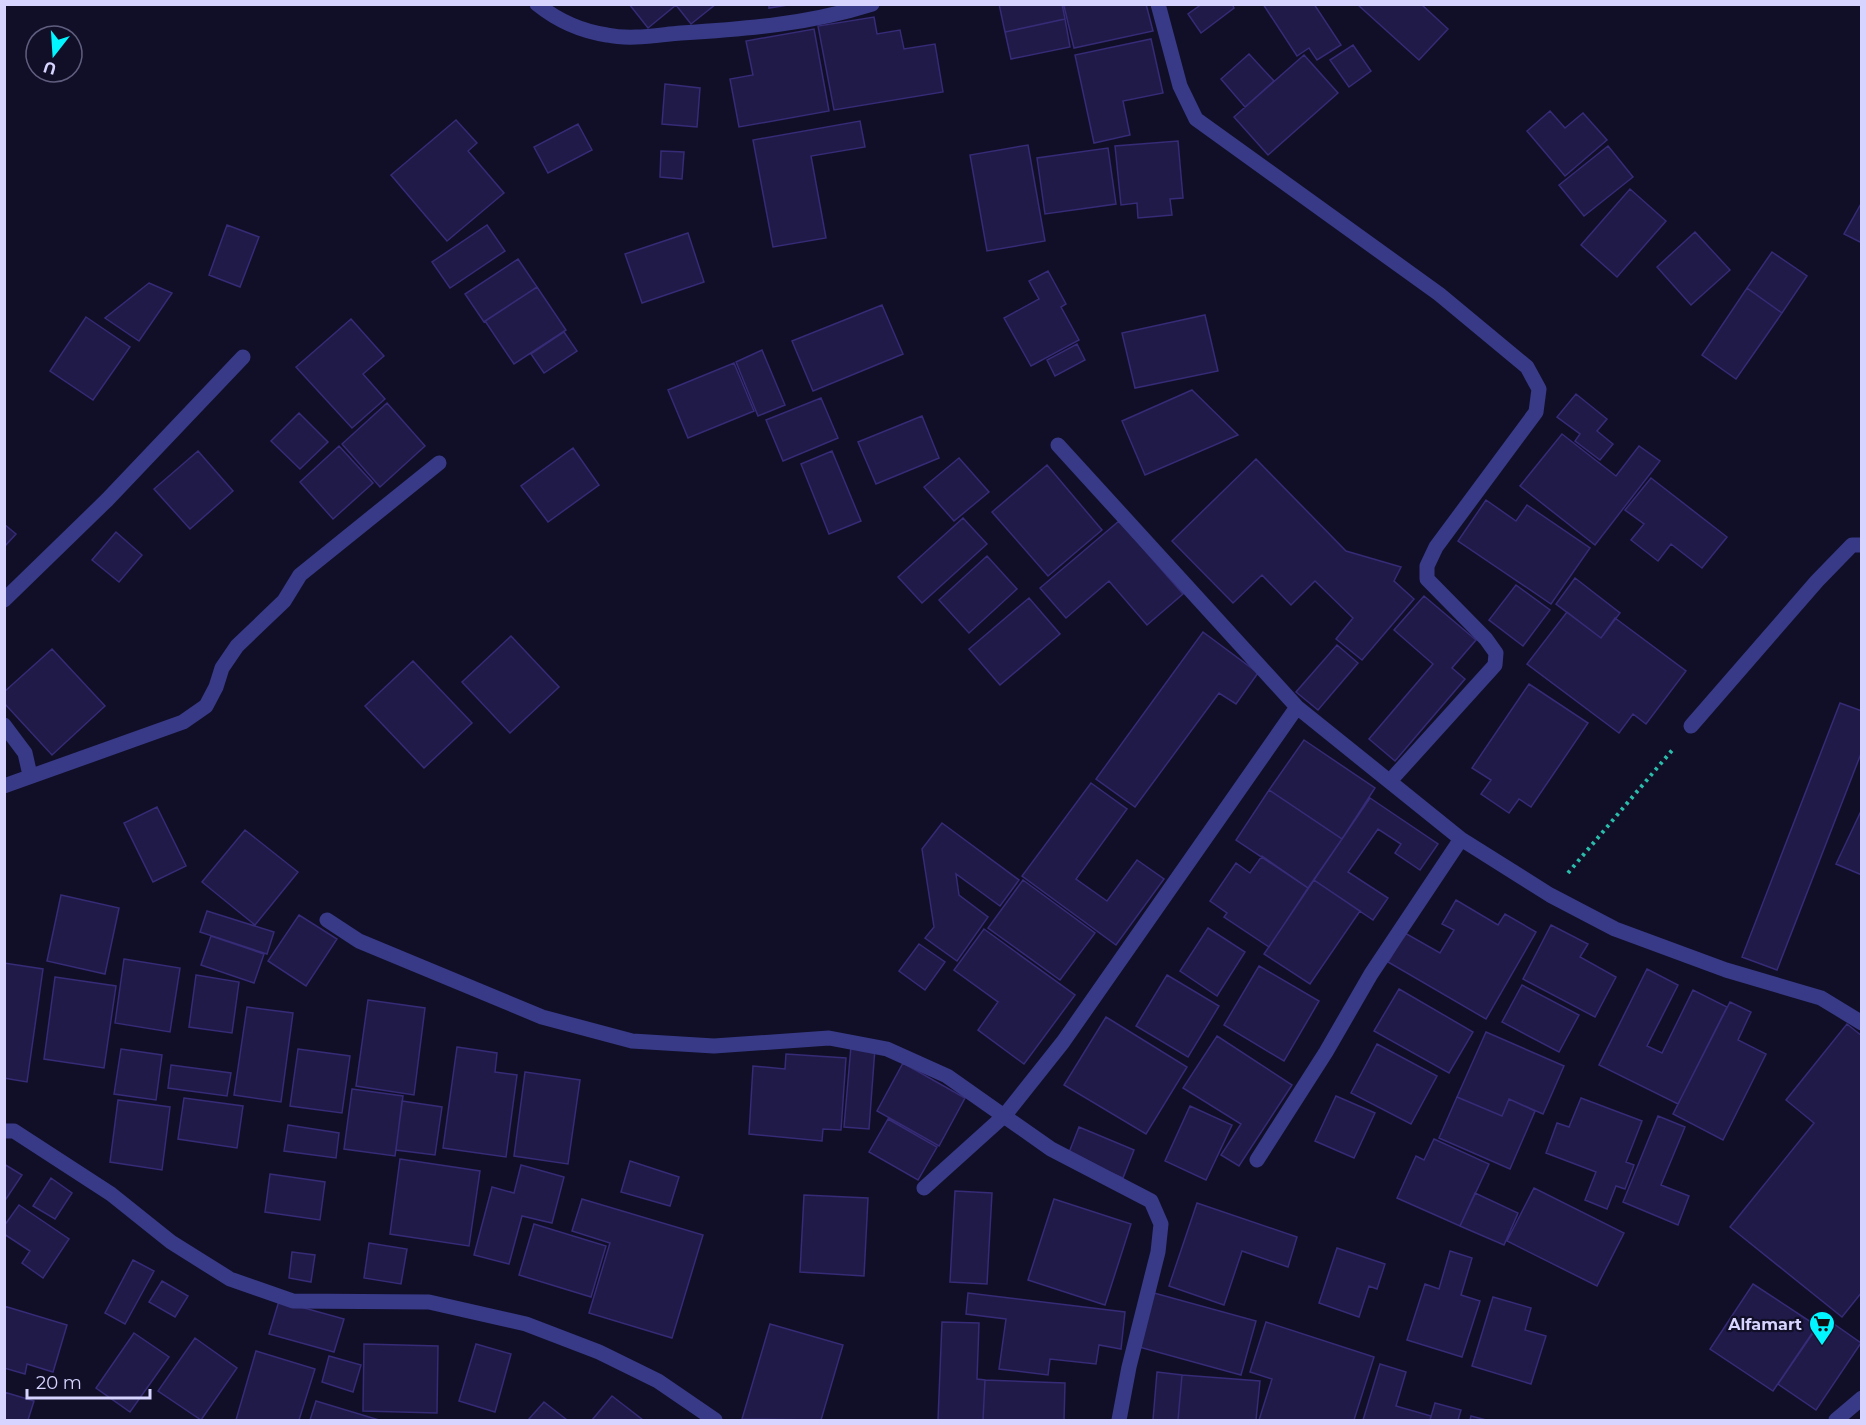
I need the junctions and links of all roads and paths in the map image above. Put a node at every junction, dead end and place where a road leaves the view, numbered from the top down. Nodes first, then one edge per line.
1 (537, 4) edge
2 (872, 4) edge
3 (1158, 4) edge
4 (243, 357) dead end
5 (1058, 445) dead end
6 (439, 464) dead end
7 (1862, 545) edge
8 (4, 600) edge
9 (1297, 707) junction
10 (4, 725) edge
11 (1691, 726) joint
12 (30, 775) junction
13 (1390, 781) junction
14 (4, 786) edge
15 (1461, 838) junction
16 (1550, 895) junction
17 (327, 920) dead end
18 (1862, 1023) edge
19 (1005, 1116) junction
20 (4, 1131) edge
21 (1257, 1160) dead end
22 (924, 1188) dead end
23 (1862, 1398) edge
24 (715, 1420) edge
25 (1119, 1420) edge
26 (1836, 1420) edge

1 - 2 street
3 - 13 street
4 - 8 street
5 - 9 street
6 - 12 street
7 - 11 street
9 - 13 street
9 - 19 street
10 - 12 street
11 - 16 path
12 - 14 street
13 - 15 street
15 - 16 street
15 - 21 street
16 - 18 street
17 - 19 street
19 - 22 street
19 - 25 street
20 - 24 street
23 - 26 street

